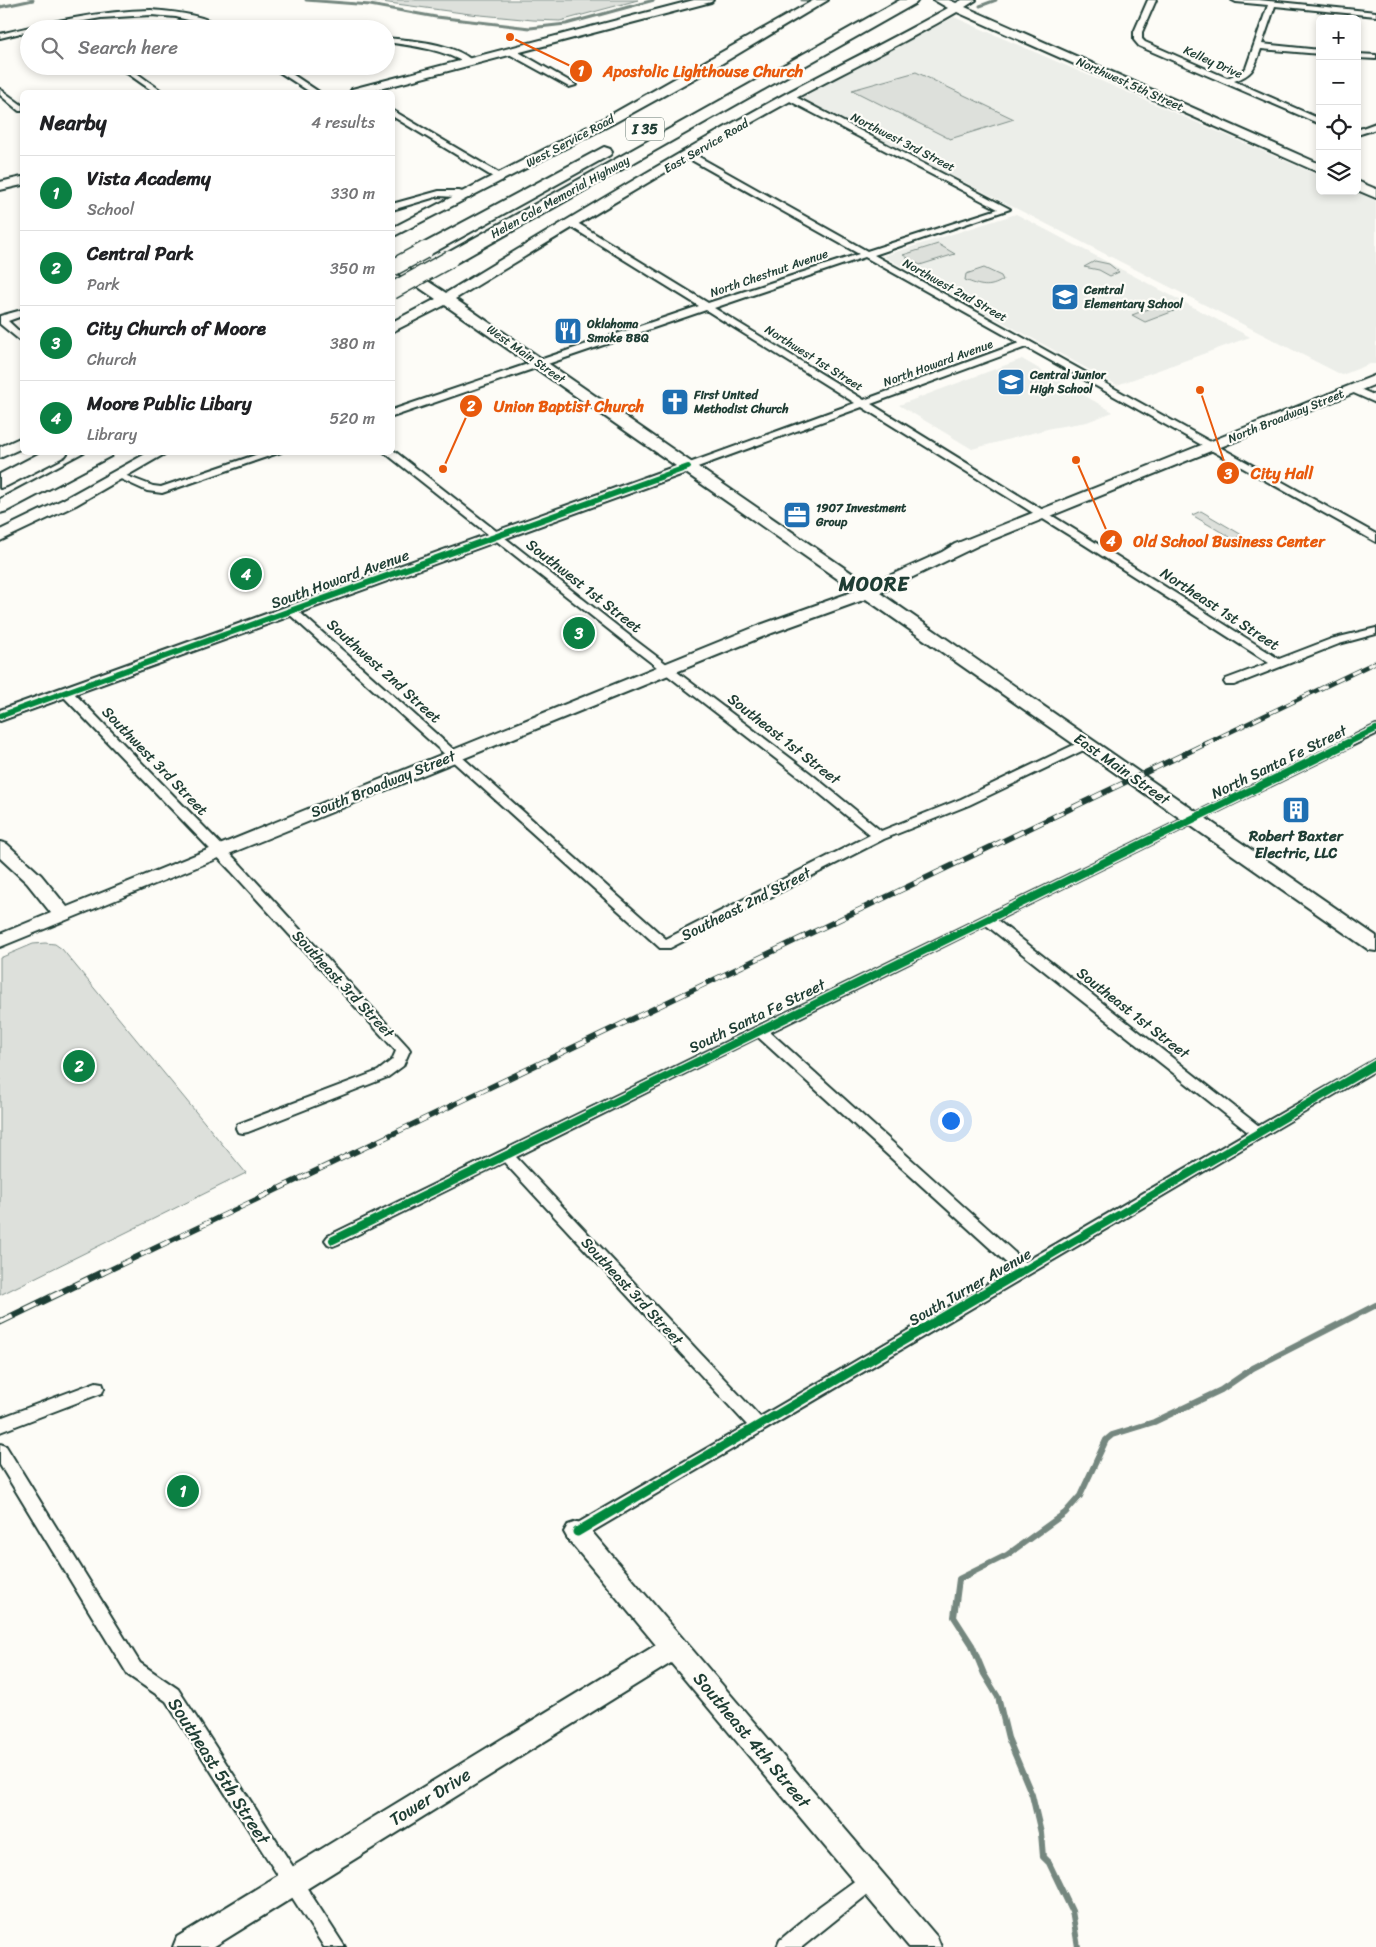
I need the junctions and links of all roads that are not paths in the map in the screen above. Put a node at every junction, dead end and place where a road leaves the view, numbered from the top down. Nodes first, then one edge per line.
1 (707, 0) edge
2 (822, 0) edge
3 (940, 0) edge
4 (970, 0) edge
5 (1152, 0) edge
6 (1236, 0) edge
7 (908, 2) edge
8 (1272, 4) junction
9 (957, 8) junction
10 (1376, 14) edge
11 (67, 20) edge
12 (201, 20) edge
13 (20, 31) edge
14 (0, 36) edge
15 (395, 41) edge
16 (1258, 46) junction
17 (512, 52) junction
18 (1316, 52) edge
19 (1361, 56) edge
20 (1376, 57) edge
21 (470, 62) junction
22 (134, 75) edge
23 (288, 75) edge
24 (1227, 81) junction
25 (572, 85) dead end
26 (155, 90) edge
27 (312, 90) edge
28 (366, 90) edge
29 (0, 91) edge
30 (789, 97) junction
31 (20, 107) edge
32 (395, 114) edge
33 (1316, 120) edge
34 (1376, 126) edge
35 (1361, 132) edge
36 (615, 146) dead end
37 (689, 155) junction
38 (1316, 167) edge
39 (501, 178) junction
40 (20, 181) edge
41 (0, 186) edge
42 (1361, 187) edge
43 (1376, 194) edge
44 (469, 195) junction
45 (395, 206) edge
46 (1006, 209) joint
47 (571, 222) junction
48 (395, 232) edge
49 (865, 254) junction
50 (395, 264) edge
51 (395, 266) edge
52 (395, 289) edge
53 (446, 299) junction
54 (708, 307) junction
55 (20, 314) edge
56 (0, 320) edge
57 (395, 326) edge
58 (20, 337) edge
59 (1026, 344) junction
60 (540, 364) junction
61 (1376, 379) edge
62 (1353, 389) junction
63 (1376, 400) edge
64 (862, 403) junction
65 (395, 413) edge
66 (20, 443) edge
67 (1209, 447) junction
68 (0, 454) edge
69 (20, 454) edge
70 (52, 455) edge
71 (98, 455) edge
72 (156, 455) edge
73 (267, 455) edge
74 (393, 455) edge
75 (0, 464) edge
76 (688, 467) junction
77 (119, 476) junction
78 (50, 481) junction
79 (0, 482) edge
80 (0, 507) edge
81 (1043, 514) junction
82 (0, 524) edge
83 (0, 536) edge
84 (498, 537) junction
85 (1376, 539) edge
86 (862, 588) junction
87 (292, 611) junction
88 (1376, 631) edge
89 (1278, 664) junction
90 (667, 669) junction
91 (1230, 682) dead end
92 (67, 693) junction
93 (0, 716) edge
94 (1376, 729) edge
95 (1086, 744) junction
96 (454, 756) junction
97 (1194, 819) junction
98 (879, 836) junction
99 (0, 848) edge
100 (219, 851) junction
101 (63, 915) junction
102 (987, 919) junction
103 (0, 941) edge
104 (1376, 945) edge
105 (759, 1030) junction
106 (1376, 1064) edge
107 (243, 1128) dead end
108 (1259, 1134) junction
109 (506, 1155) junction
110 (333, 1240) dead end
111 (1025, 1271) junction
112 (96, 1388) dead end
113 (0, 1425) edge
114 (758, 1426) junction
115 (0, 1452) edge
116 (577, 1532) joint
117 (673, 1648) junction
118 (871, 1880) junction
119 (292, 1882) junction
120 (187, 1947) edge
121 (335, 1947) edge
122 (787, 1947) edge
123 (927, 1947) edge

1 - 17 main road
2 - 39 main road, West Service Road
3 - 9 main road, Northwest 5th Street
4 - 9 main road, East Service Road
5 - 24 street, Kelley Drive
6 - 8 street
7 - 52 highway, Helen Cole Memorial Highway / I 35, bridge
8 - 10 street
8 - 16 street
9 - 30 main road, East Service Road
9 - 38 main road, Northwest 5th Street
11 - 12 street
13 - 14 street
15 - 21 street
16 - 18 street
16 - 24 street
17 - 21 main road
17 - 25 street
19 - 20 street
21 - 28 main road
22 - 26 street
23 - 27 street
24 - 33 street, Kelley Drive
29 - 31 street
30 - 37 main road, East Service Road
30 - 46 street, Northwest 3rd Street
32 - 39 street
34 - 35 street
36 - 51 highway, Helen Cole Memorial Highway / I 35, bridge
37 - 47 main road, East Service Road
37 - 49 street, Northwest 2nd Street
39 - 44 main road, West Service Road
40 - 41 main road
42 - 43 main road
44 - 45 street
44 - 48 main road, West Service Road
46 - 49 street, North Chestnut Avenue
47 - 53 main road, East Service Road
47 - 54 street, Northwest 1st Street
49 - 54 street, North Chestnut Avenue
49 - 59 street, Northwest 2nd Street
50 - 53 main road, West Main Street
53 - 57 main road, East Service Road
53 - 60 main road, West Main Street
54 - 60 street, North Chestnut Avenue
54 - 64 street, Northwest 1st Street
55 - 56 street
56 - 58 street
59 - 64 street, North Howard Avenue
59 - 67 street, Northwest 2nd Street
60 - 65 street, North Chestnut Avenue
60 - 76 main road, West Main Street
61 - 62 main road, North Broadway Street
62 - 63 street
62 - 67 main road, North Broadway Street
64 - 76 street, North Howard Avenue
64 - 81 street, Northwest 1st Street
66 - 68 main road
67 - 81 main road, North Broadway Street
67 - 85 street, Northwest 2nd Street
69 - 75 highway
70 - 79 highway
71 - 78 highway
72 - 77 main road
73 - 77 street
74 - 84 street, Southwest 1st Street
76 - 84 main road, South Howard Avenue
76 - 86 main road, West Main Street
77 - 83 main road
78 - 80 highway
78 - 82 highway
81 - 86 main road, North Broadway Street
81 - 89 street, Northeast 1st Street
84 - 87 main road, South Howard Avenue
84 - 90 street, Southwest 1st Street
86 - 90 main road, South Broadway Street
86 - 95 main road, East Main Street
87 - 92 main road, South Howard Avenue
87 - 96 street, Southwest 2nd Street
88 - 89 street
89 - 91 street
90 - 96 main road, South Broadway Street
90 - 98 street, Southeast 1st Street
92 - 93 main road, South Howard Avenue
92 - 100 street, Southwest 3rd Street
94 - 97 street, North Santa Fe Street
95 - 97 main road, East Main Street
95 - 98 street, Southeast 2nd Street
96 - 98 street, Southeast 2nd Street
96 - 100 main road, South Broadway Street
97 - 102 street, South Santa Fe Street
97 - 104 main road, East Main Street
99 - 101 main road
100 - 101 main road, South Broadway Street
100 - 107 street, Southeast 3rd Street
101 - 103 main road, South Broadway Street
102 - 105 street, South Santa Fe Street
102 - 108 street, Southeast 1st Street
105 - 109 street, South Santa Fe Street
105 - 111 street
106 - 108 street, South Turner Avenue
108 - 111 street, South Turner Avenue
109 - 110 street, South Santa Fe Street
109 - 114 street, Southeast 3rd Street
111 - 114 street, South Turner Avenue
112 - 113 street
114 - 116 street, South Turner Avenue
115 - 119 street, Southeast 5th Street
116 - 117 main road, Southeast 4th Street
117 - 118 main road, Southeast 4th Street
117 - 119 main road, Tower Drive
118 - 122 street
118 - 123 main road, Southeast 4th Street
119 - 120 main road, Tower Drive
119 - 121 street, Southeast 5th Street

